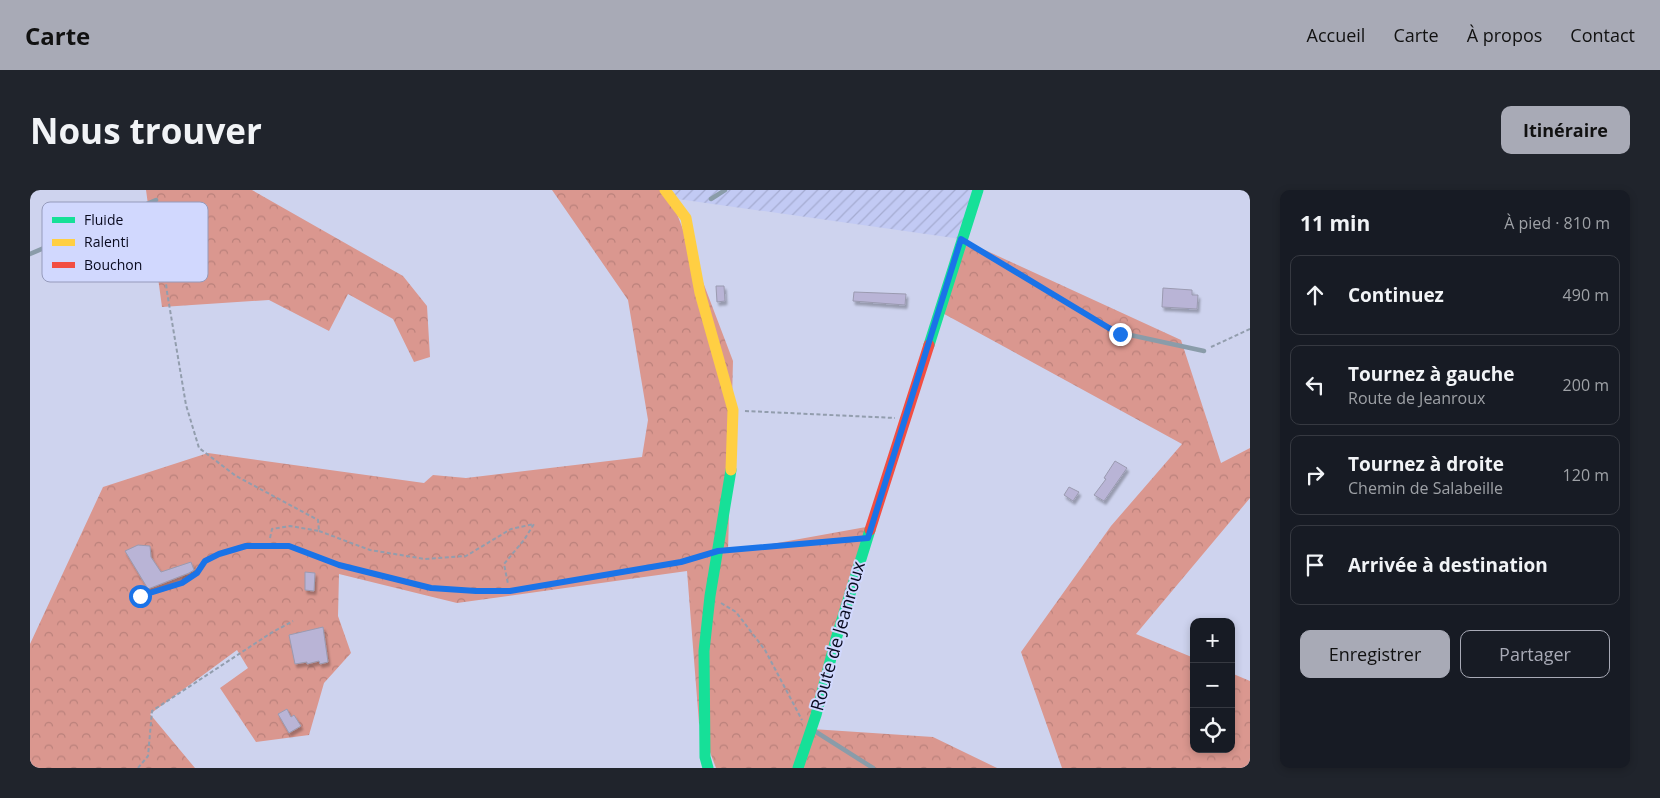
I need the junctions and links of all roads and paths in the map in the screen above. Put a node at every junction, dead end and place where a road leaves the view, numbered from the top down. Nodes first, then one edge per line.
1 (665, 190) edge
2 (725, 190) edge
3 (978, 190) edge
4 (711, 199) dead end
5 (156, 200) edge
6 (151, 202) edge
7 (961, 239) junction
8 (42, 249) edge
9 (30, 254) edge
10 (166, 282) edge
11 (1250, 329) edge
12 (1204, 350) joint
13 (733, 410) junction
14 (905, 418) junction
15 (319, 531) junction
16 (868, 538) junction
17 (268, 546) junction
18 (718, 551) junction
19 (510, 591) junction
20 (140, 596) dead end
21 (710, 596) junction
22 (293, 621) dead end
23 (811, 729) junction
24 (138, 768) edge
25 (708, 768) edge
26 (798, 768) edge
27 (873, 768) edge

1 - 13 street
2 - 4 lane
3 - 7 street, Route de Jeanroux
5 - 6 lane
7 - 12 lane
7 - 14 street, Route de Jeanroux
8 - 9 lane
10 - 15 path
11 - 12 path
13 - 14 path
13 - 18 street
14 - 16 street, Route de Jeanroux
15 - 17 path
15 - 19 path
16 - 18 lane
16 - 23 street, Route de Jeanroux
17 - 19 lane
17 - 20 lane
18 - 19 lane
18 - 21 street
21 - 23 path
21 - 25 street
22 - 24 path
23 - 26 street, Route de Jeanroux
23 - 27 lane

